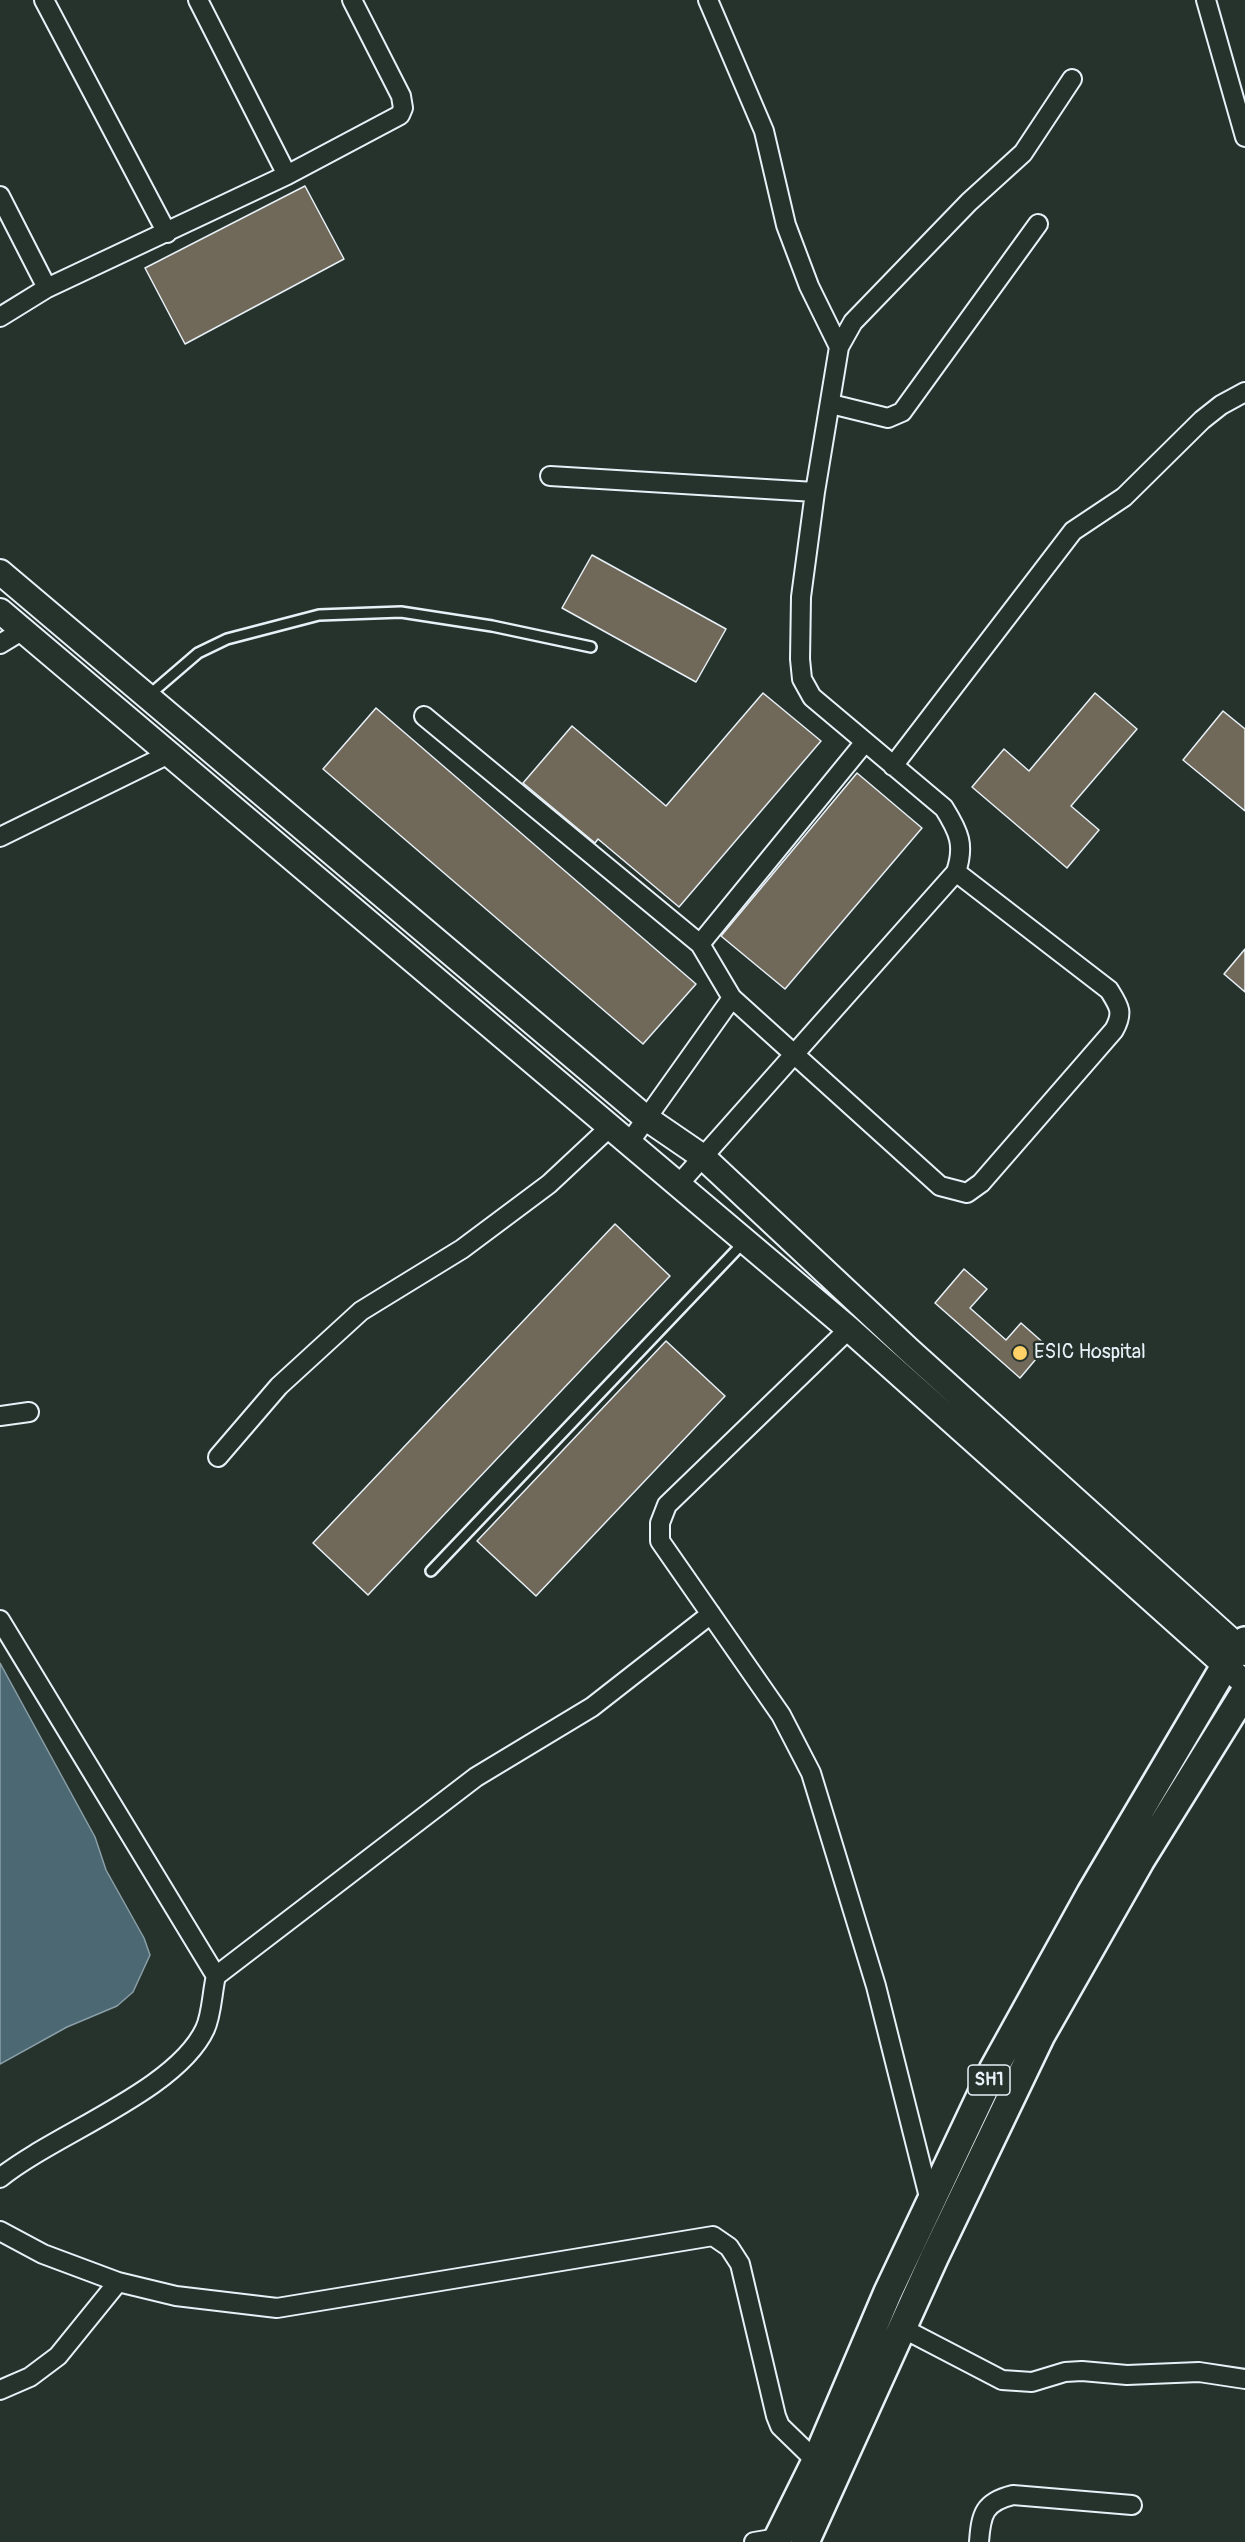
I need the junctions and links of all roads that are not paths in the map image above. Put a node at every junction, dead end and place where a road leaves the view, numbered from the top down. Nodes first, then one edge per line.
1 (44, 0) edge
2 (198, 0) edge
3 (352, 0) edge
4 (708, 0) edge
5 (1206, 0) edge
6 (1072, 79) dead end
7 (1245, 137) edge
8 (287, 175) junction
9 (0, 196) edge
10 (1038, 224) dead end
11 (167, 232) junction
12 (47, 288) junction
13 (0, 317) edge
14 (839, 347) junction
15 (1245, 392) edge
16 (831, 404) junction
17 (550, 476) dead end
18 (815, 492) junction
19 (0, 572) edge
20 (0, 611) edge
21 (22, 630) junction
22 (0, 644) edge
23 (591, 647) dead end
24 (147, 696) junction
25 (424, 716) dead end
26 (865, 742) junction
27 (169, 754) junction
28 (893, 766) junction
29 (0, 837) edge
30 (956, 872) junction
31 (700, 944) junction
32 (732, 998) junction
33 (795, 1054) junction
34 (646, 1118) junction
35 (610, 1127) junction
36 (629, 1143) junction
37 (703, 1157) junction
38 (678, 1185) junction
39 (745, 1241) junction
40 (849, 1329) junction
41 (29, 1412) dead end
42 (0, 1416) edge
43 (218, 1457) dead end
44 (431, 1571) dead end
45 (711, 1614) junction
46 (0, 1620) edge
47 (1240, 1658) edge
48 (1245, 1692) edge
49 (216, 1976) junction
50 (0, 2178) edge
51 (930, 2201) junction
52 (0, 2231) edge
53 (118, 2282) junction
54 (904, 2329) junction
55 (1245, 2379) edge
56 (0, 2390) edge
57 (816, 2461) junction
58 (1132, 2505) dead end
59 (770, 2541) edge
60 (805, 2542) edge
61 (979, 2542) edge

1 - 11 street
2 - 8 street
3 - 8 street
4 - 14 street
5 - 7 street
6 - 14 street
8 - 11 street
9 - 12 street
10 - 16 street
11 - 12 street
12 - 13 street
14 - 16 street
15 - 28 street
16 - 18 street
17 - 18 street
18 - 26 street
19 - 24 main road
20 - 21 main road
21 - 22 street
21 - 27 main road
23 - 24 lane
24 - 34 main road
25 - 31 street
26 - 28 street
26 - 31 street
27 - 29 street
27 - 35 main road
28 - 30 street
30 - 33 street
30 - 33 street
31 - 32 street
32 - 33 street
32 - 34 street
33 - 37 street
34 - 36 street
34 - 37 main road
35 - 36 main road
35 - 43 street
36 - 38 main road
37 - 38 street
37 - 47 main road
38 - 39 main road
39 - 40 main road
39 - 44 lane
40 - 45 street
40 - 47 main road
41 - 42 street
45 - 49 street
45 - 51 street
46 - 49 street
47 - 51 main road, SH1
48 - 54 main road, SH1
49 - 50 street
51 - 57 main road, SH1
52 - 53 street
53 - 56 street
53 - 57 street
54 - 55 street
54 - 60 main road, SH1
57 - 59 main road, SH1
58 - 61 street

